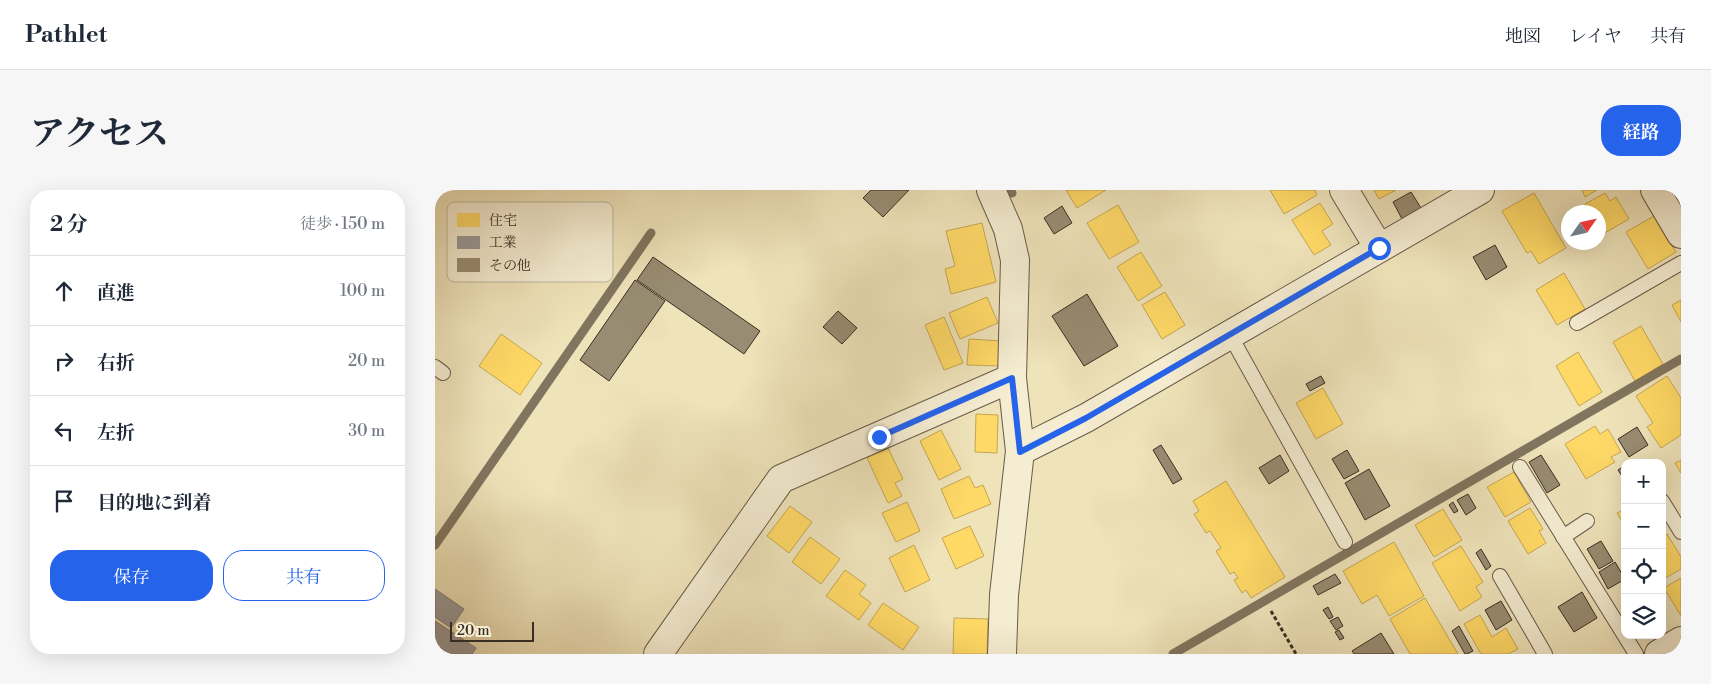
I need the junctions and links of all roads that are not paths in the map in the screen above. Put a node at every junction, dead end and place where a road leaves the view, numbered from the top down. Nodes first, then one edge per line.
1 (991, 190) edge
2 (1344, 190) edge
3 (1479, 190) edge
4 (1655, 190) edge
5 (1681, 234) edge
6 (1379, 248) junction
7 (1681, 263) edge
8 (1577, 323) dead end
9 (1229, 335) junction
10 (1012, 378) junction
11 (1020, 452) junction
12 (1520, 468) dead end
13 (1664, 504) edge
14 (1587, 521) dead end
15 (1681, 532) edge
16 (1563, 537) junction
17 (1345, 542) dead end
18 (1500, 576) dead end
19 (1681, 641) edge
20 (658, 654) edge
21 (1002, 654) edge
22 (1545, 654) edge
23 (1636, 654) edge
24 (1659, 654) edge

1 - 10 street
2 - 6 street
3 - 6 street
4 - 5 street
6 - 9 street
7 - 8 lane
9 - 11 street
9 - 17 lane
10 - 11 street
10 - 20 street
11 - 21 street
12 - 16 lane
13 - 15 lane
14 - 16 lane
16 - 23 lane
18 - 22 lane
19 - 24 street

